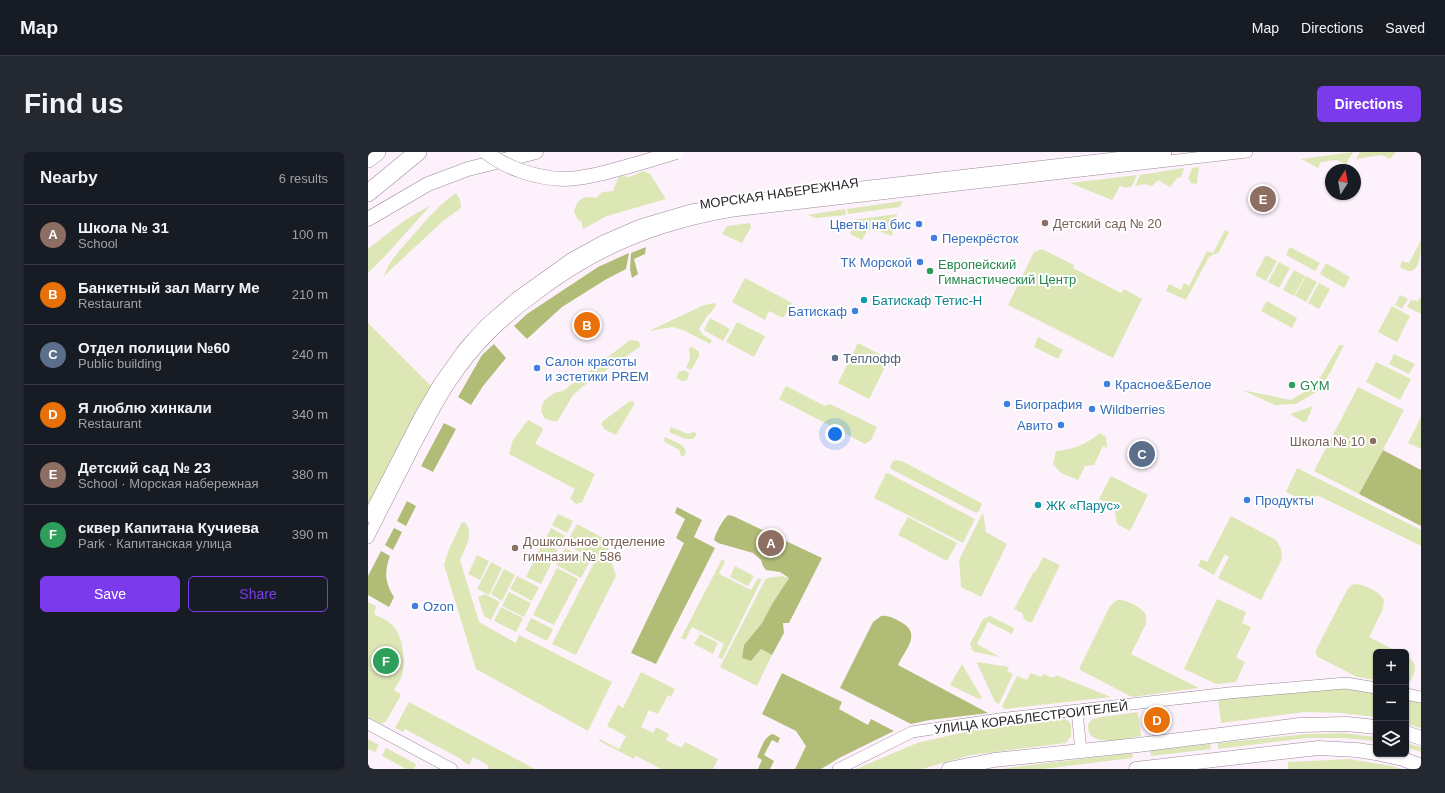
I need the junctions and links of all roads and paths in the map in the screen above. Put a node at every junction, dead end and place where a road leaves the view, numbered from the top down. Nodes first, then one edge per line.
1 (377, 152) edge
2 (418, 152) edge
3 (486, 152) edge
4 (536, 152) edge
5 (676, 152) edge
6 (1166, 152) edge
7 (1247, 152) edge
8 (368, 159) edge
9 (368, 193) edge
10 (368, 220) edge
11 (368, 517) edge
12 (368, 538) edge
13 (1373, 688) edge
14 (1409, 695) edge
15 (1421, 697) edge
16 (1077, 711) junction
17 (368, 724) edge
18 (1373, 727) edge
19 (1409, 734) edge
20 (1421, 738) edge
21 (1138, 745) junction
22 (1081, 751) junction
23 (1373, 753) edge
24 (1394, 757) edge
25 (993, 765) edge
26 (1421, 766) edge
27 (1141, 768) edge
28 (452, 769) edge
29 (838, 769) edge
30 (949, 769) edge
31 (1136, 769) edge

1 - 8 highway
2 - 9 highway
3 - 5 main road, bridge
4 - 10 main road
6 - 11 street, МОРСКАЯ НАБЕРЕЖНАЯ
7 - 12 street, МОРСКАЯ НАБЕРЕЖНАЯ
13 - 16 street, УЛИЦА КОРАБЛЕСТРОИТЕЛЕЙ
14 - 15 street
16 - 22 street
16 - 29 street, УЛИЦА КОРАБЛЕСТРОИТЕЛЕЙ
17 - 28 street
18 - 21 main road
19 - 20 main road
21 - 22 main road
21 - 27 main road
22 - 25 main road
23 - 27 main road
24 - 26 main road
25 - 30 main road
27 - 31 main road

